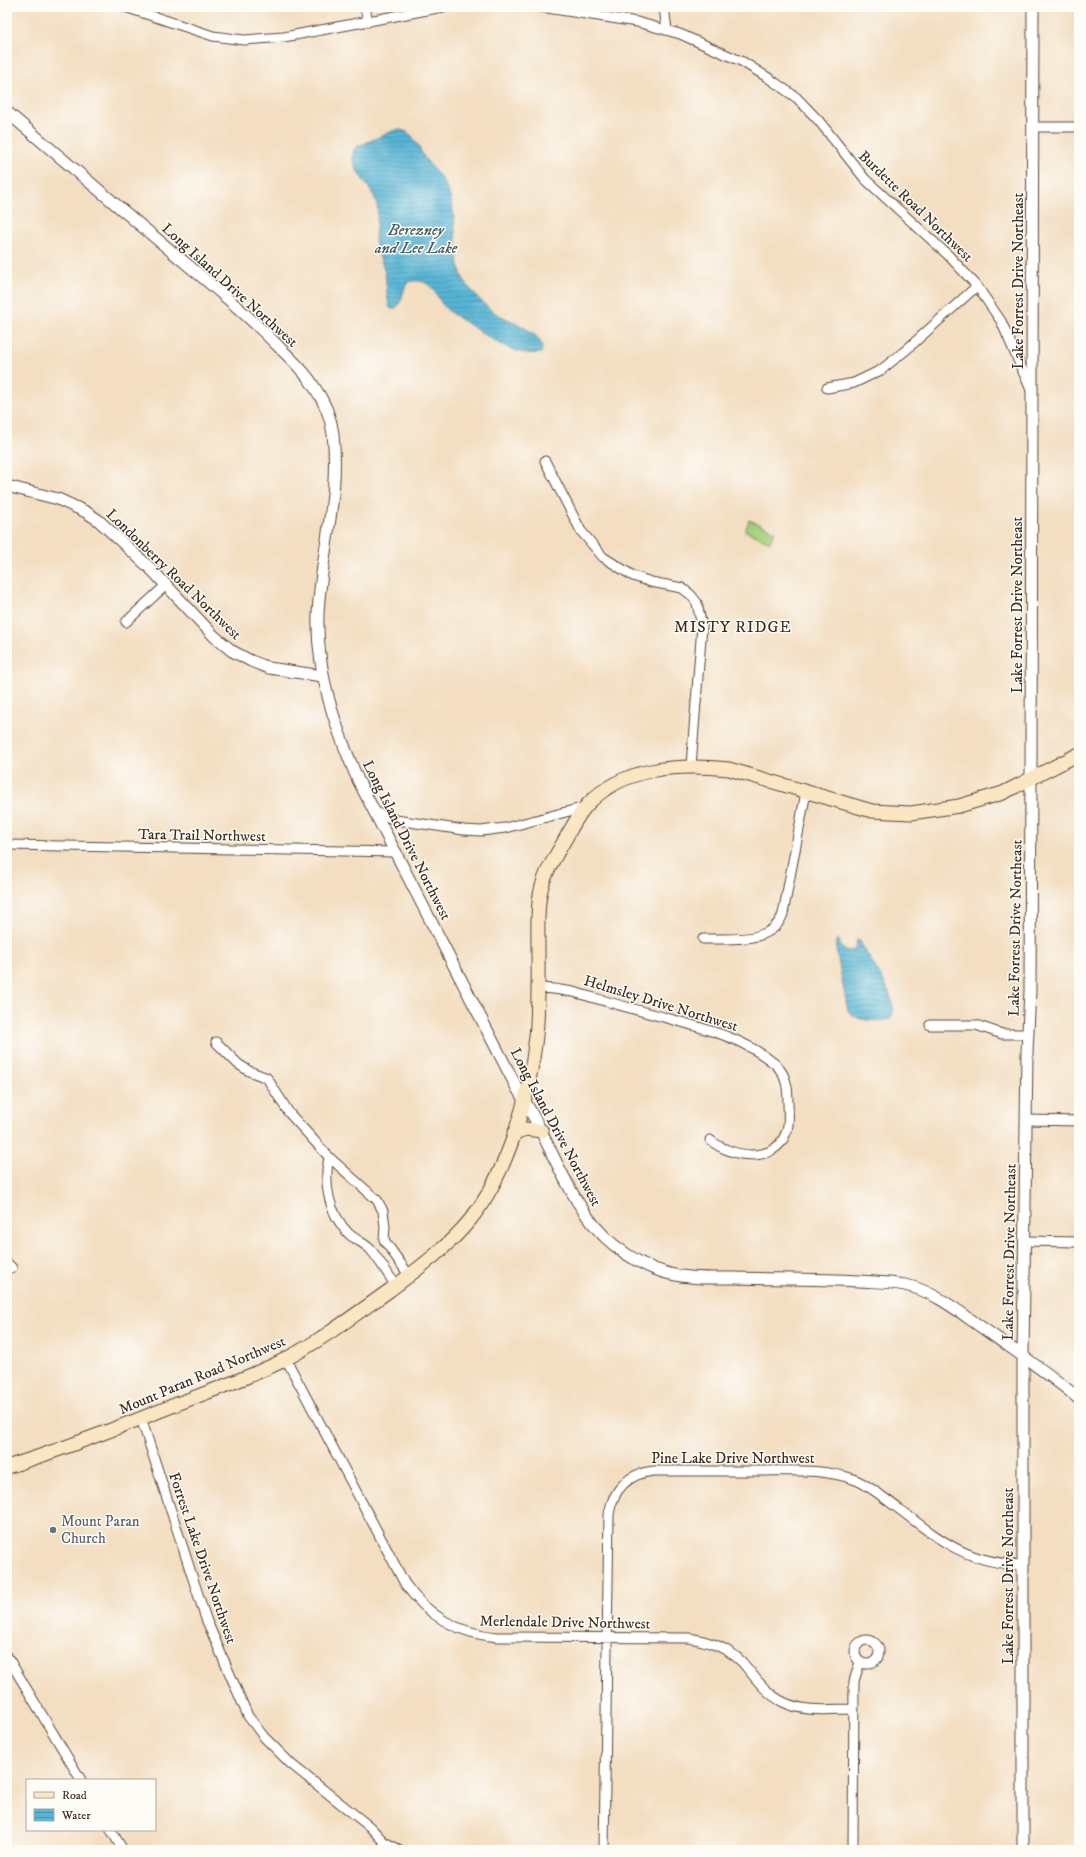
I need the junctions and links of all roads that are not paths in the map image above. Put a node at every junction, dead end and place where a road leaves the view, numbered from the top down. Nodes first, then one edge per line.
1 (126, 7) edge
2 (365, 7) edge
3 (443, 7) edge
4 (541, 7) edge
5 (664, 7) edge
6 (1033, 7) edge
7 (557, 9) edge
8 (368, 22) junction
9 (667, 30) junction
10 (7, 112) edge
11 (1033, 127) junction
12 (1079, 127) edge
13 (977, 286) junction
14 (827, 388) dead end
15 (1032, 393) junction
16 (545, 460) dead end
17 (7, 486) edge
18 (166, 585) junction
19 (126, 622) dead end
20 (322, 676) junction
21 (1079, 754) edge
22 (691, 766) junction
23 (1032, 779) junction
24 (806, 792) junction
25 (585, 807) junction
26 (377, 813) junction
27 (7, 845) edge
28 (397, 852) junction
29 (703, 939) dead end
30 (539, 988) junction
31 (930, 1025) dead end
32 (1028, 1034) junction
33 (216, 1042) dead end
34 (524, 1099) junction
35 (1026, 1120) junction
36 (1079, 1121) edge
37 (542, 1131) junction
38 (514, 1133) junction
39 (710, 1140) dead end
40 (329, 1157) junction
41 (384, 1240) junction
42 (1025, 1241) junction
43 (1079, 1242) edge
44 (370, 1249) junction
45 (410, 1276) junction
46 (396, 1286) junction
47 (1023, 1355) junction
48 (286, 1359) junction
49 (1079, 1399) edge
50 (141, 1418) junction
51 (7, 1467) edge
52 (1023, 1565) junction
53 (607, 1638) junction
54 (7, 1656) edge
55 (860, 1662) dead end
56 (854, 1709) junction
57 (80, 1779) edge
58 (112, 1831) edge
59 (386, 1846) edge
60 (123, 1850) edge
61 (400, 1850) edge
62 (604, 1850) edge
63 (853, 1850) edge
64 (1022, 1850) edge

1 - 8 street
2 - 8 street
3 - 8 street
4 - 7 street, Burdette Road Northwest
5 - 9 street
6 - 11 street, Lake Forrest Drive Northeast
7 - 9 street, Burdette Road Northwest
9 - 13 street, Burdette Road Northwest
10 - 20 street, Long Island Drive Northwest
11 - 12 street
11 - 15 street, Lake Forrest Drive Northeast
13 - 14 street
13 - 15 street, Burdette Road Northwest
15 - 23 street, Lake Forrest Drive Northeast
16 - 22 street
17 - 18 street, Londonberry Road Northwest
18 - 19 street
18 - 20 street, Londonberry Road Northwest
20 - 26 street, Long Island Drive Northwest
21 - 23 main road, Mount Paran Road Northwest
22 - 24 main road, Mount Paran Road Northwest
22 - 25 main road, Mount Paran Road Northwest
23 - 24 main road, Mount Paran Road Northwest
23 - 32 street, Lake Forrest Drive Northeast
24 - 29 street
25 - 26 street
25 - 30 main road, Mount Paran Road Northwest
26 - 28 street, Long Island Drive Northwest
27 - 28 street, Tara Trail Northwest
28 - 34 street, Long Island Drive Northwest
30 - 34 main road, Mount Paran Road Northwest
30 - 39 street, Helmsley Drive Northwest
31 - 32 street
32 - 35 street, Lake Forrest Drive Northeast
33 - 40 street
34 - 37 street, Long Island Drive Northwest
34 - 38 main road, Mount Paran Road Northwest
35 - 36 street
35 - 42 street, Lake Forrest Drive Northeast
37 - 38 main road
37 - 47 street, Long Island Drive Northwest
38 - 45 main road, Mount Paran Road Northwest
40 - 41 street
40 - 44 street
41 - 44 street
41 - 45 street
42 - 43 street
42 - 47 street, Lake Forrest Drive Northeast
44 - 46 street
45 - 46 main road, Mount Paran Road Northwest
46 - 48 main road, Mount Paran Road Northwest
47 - 49 street, Long Island Drive Northwest
47 - 52 street, Lake Forrest Drive Northeast
48 - 50 main road, Mount Paran Road Northwest
48 - 53 street, Merlendale Drive Northwest
50 - 51 main road, Mount Paran Road Northwest
50 - 59 street, Forrest Lake Drive Northwest
52 - 53 street, Pine Lake Drive Northwest
52 - 64 street, Lake Forrest Drive Northeast
53 - 56 street, Merlendale Drive Northwest
53 - 62 street, Pine Lake Drive Northwest
54 - 57 street
55 - 56 street
56 - 63 street
58 - 60 street
59 - 61 street, Forrest Lake Drive Northwest

